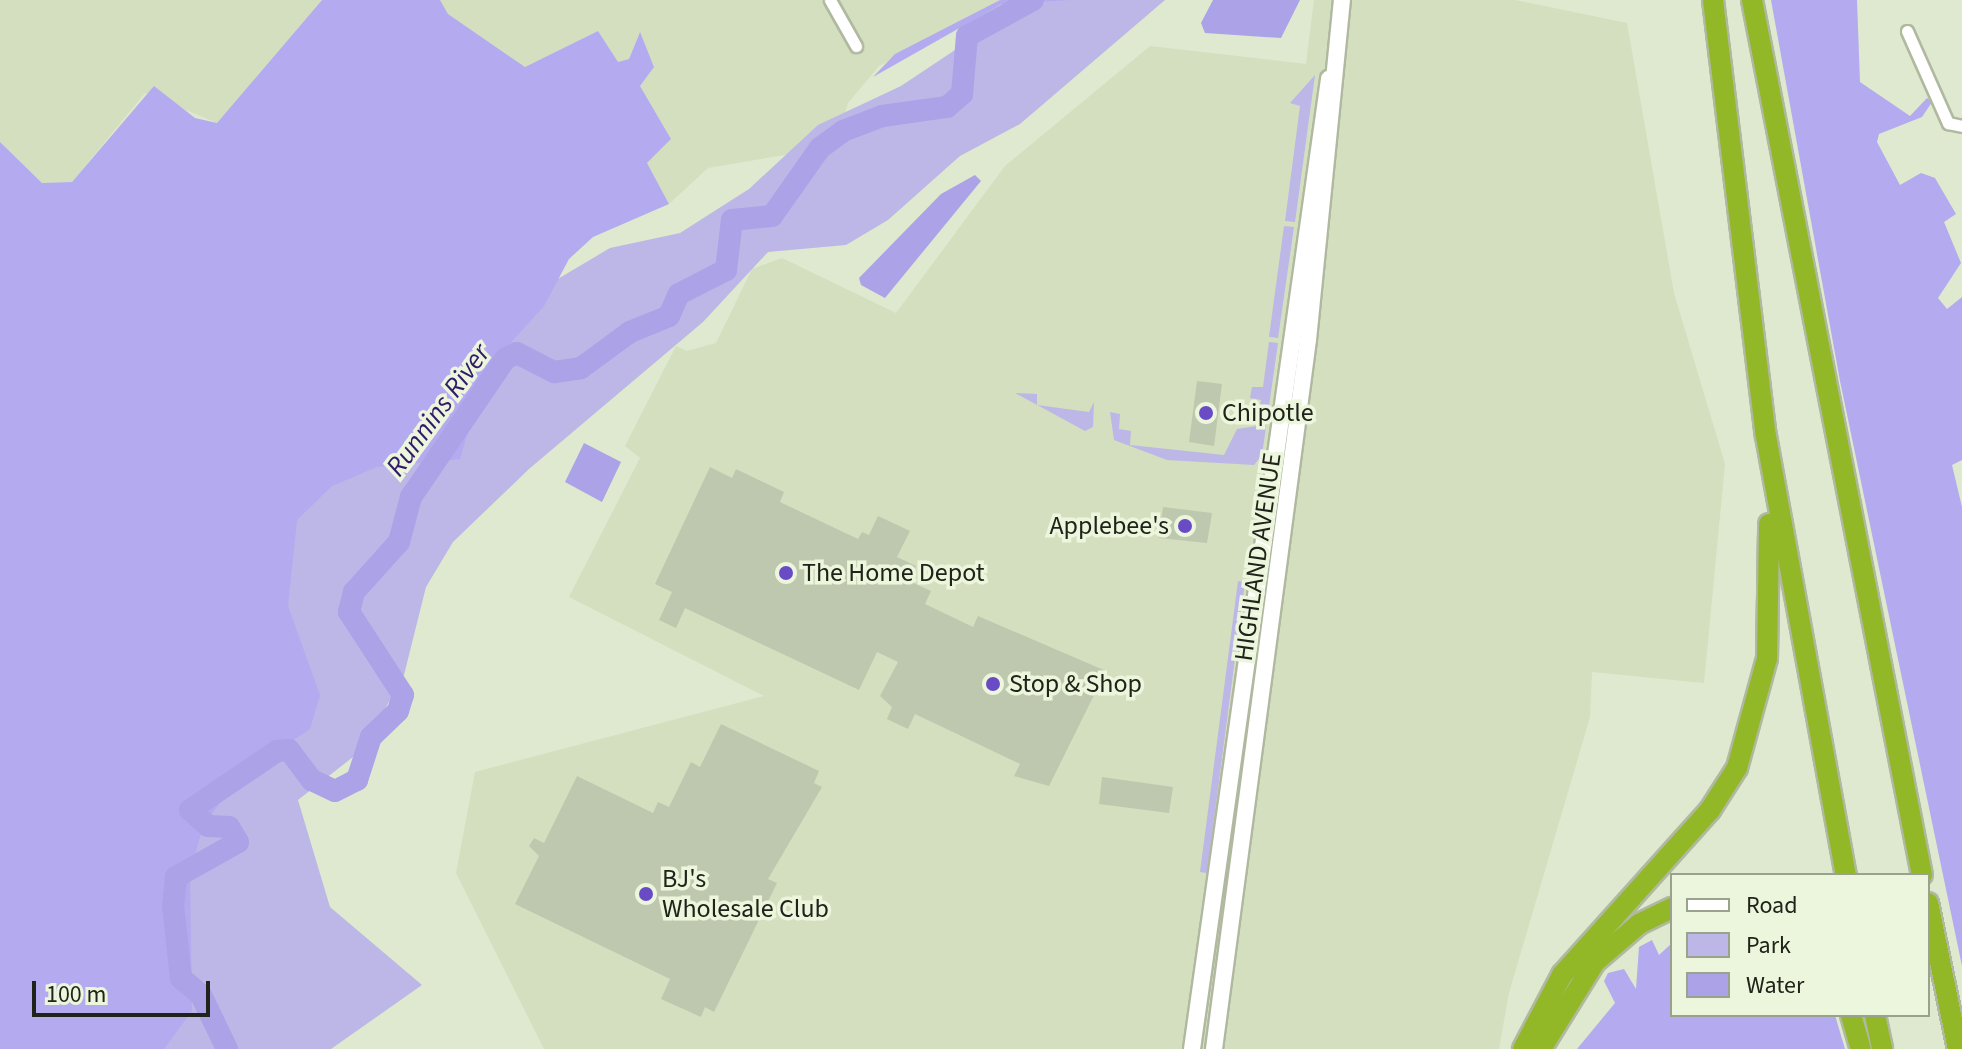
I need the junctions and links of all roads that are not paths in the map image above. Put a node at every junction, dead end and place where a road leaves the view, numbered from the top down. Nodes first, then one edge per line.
1 (830, 0) edge
2 (1342, 0) edge
3 (1713, 0) edge
4 (1752, 0) edge
5 (1907, 31) dead end
6 (856, 46) dead end
7 (1333, 66) junction
8 (1962, 126) edge
9 (1766, 436) junction
10 (1846, 873) edge
11 (1922, 873) edge
12 (1670, 909) edge
13 (1930, 913) edge
14 (1852, 1017) edge
15 (1875, 1017) edge
16 (1192, 1049) edge
17 (1214, 1049) edge
18 (1523, 1049) edge
19 (1541, 1049) edge
20 (1861, 1049) edge
21 (1882, 1049) edge
22 (1958, 1049) edge

1 - 6 street
2 - 7 main road, HIGHLAND AVENUE
3 - 9 highway
4 - 11 highway
5 - 8 street
7 - 16 main road, HIGHLAND AVENUE
7 - 17 main road, HIGHLAND AVENUE
9 - 10 highway
9 - 18 highway
12 - 19 highway
13 - 22 highway
14 - 20 highway
15 - 21 highway

